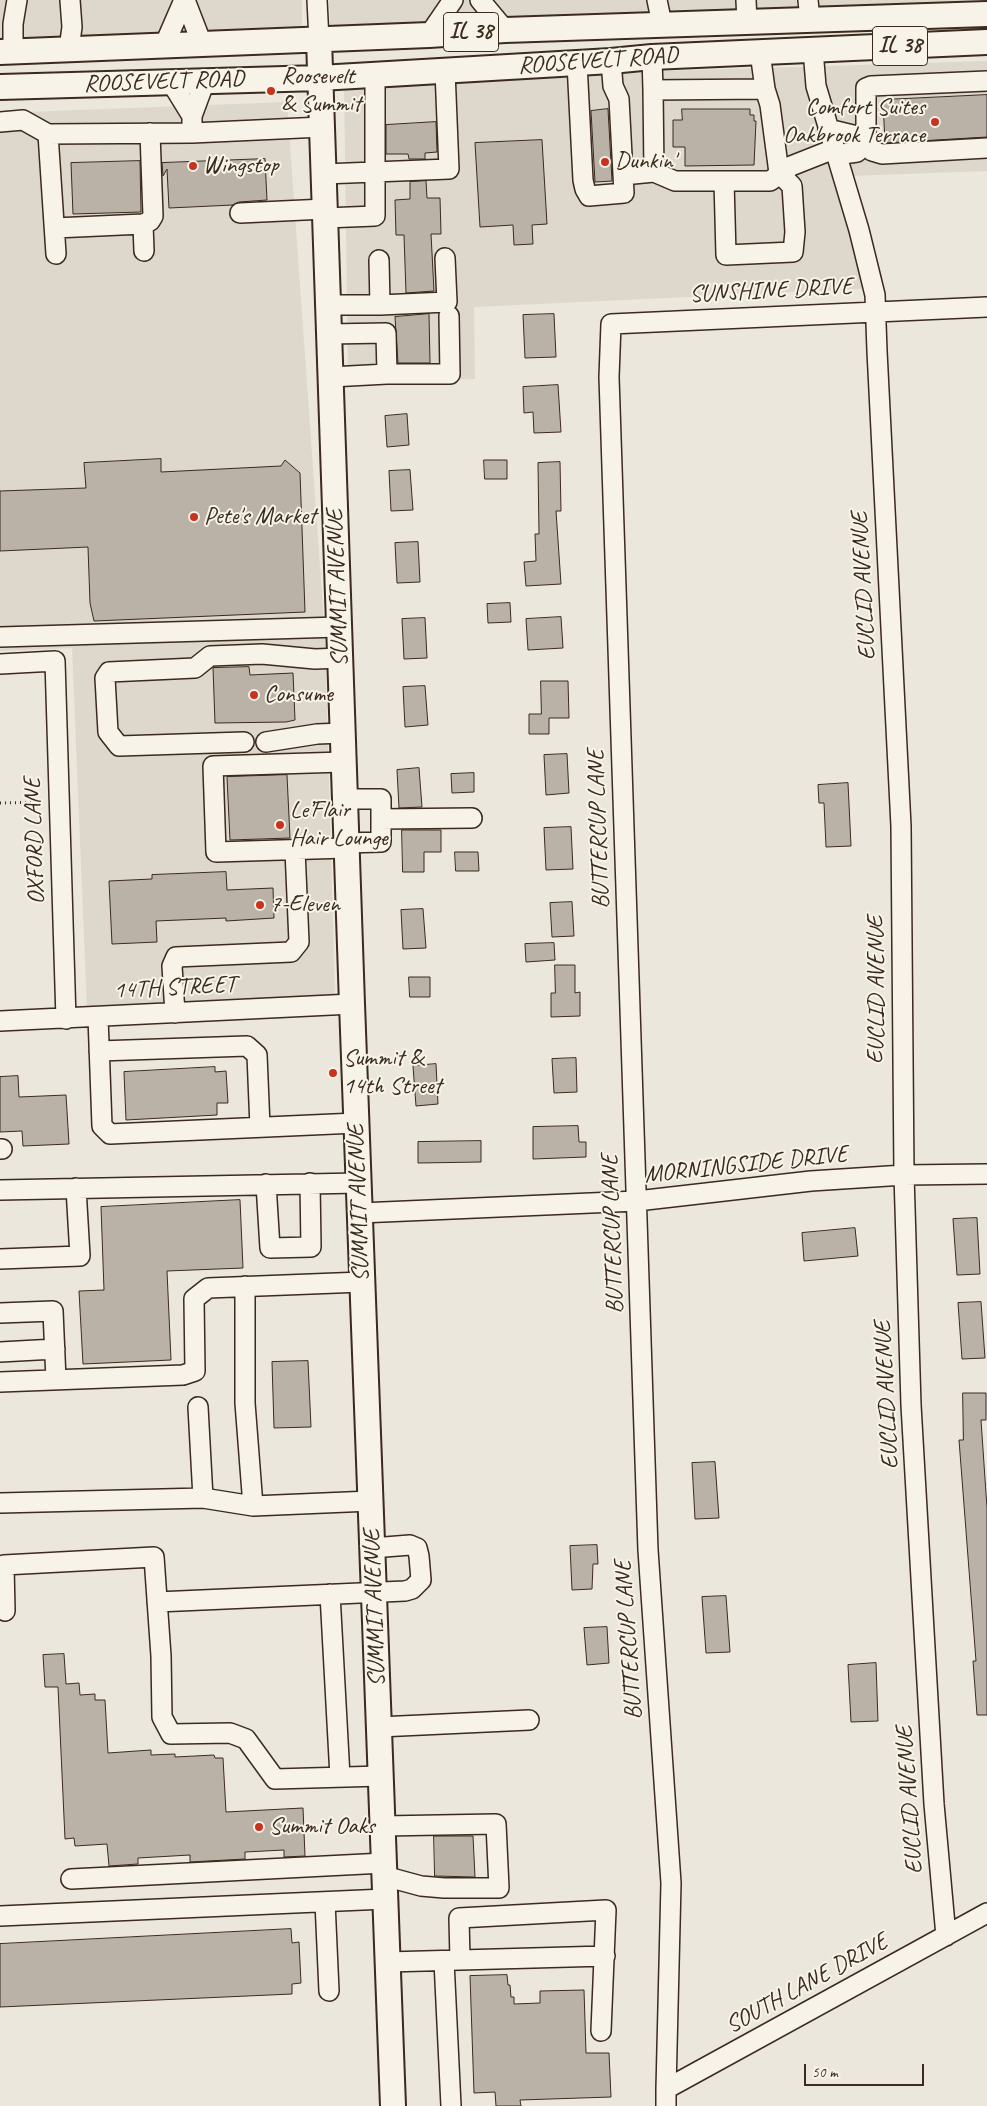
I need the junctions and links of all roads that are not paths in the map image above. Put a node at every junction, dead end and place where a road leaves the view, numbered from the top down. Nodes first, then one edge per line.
1 (17, 0) edge
2 (70, 0) edge
3 (184, 0) edge
4 (317, 0) edge
5 (452, 0) edge
6 (480, 0) edge
7 (657, 0) edge
8 (932, 8) edge
9 (809, 10) edge
10 (746, 11) edge
11 (987, 14) edge
12 (662, 24) junction
13 (505, 30) junction
14 (430, 35) junction
15 (319, 40) junction
16 (987, 42) edge
17 (202, 44) junction
18 (164, 46) junction
19 (68, 50) junction
20 (813, 50) junction
21 (6, 52) edge
22 (760, 52) junction
23 (652, 57) junction
24 (611, 62) junction
25 (577, 63) junction
26 (445, 70) junction
27 (375, 74) junction
28 (320, 78) junction
29 (205, 81) junction
30 (987, 81) edge
31 (171, 82) junction
32 (0, 87) edge
33 (765, 89) junction
34 (653, 90) junction
35 (0, 122) edge
36 (192, 124) junction
37 (322, 127) junction
38 (828, 129) junction
39 (150, 133) junction
40 (48, 134) junction
41 (866, 143) junction
42 (987, 148) edge
43 (835, 152) junction
44 (374, 172) junction
45 (654, 172) junction
46 (779, 173) junction
47 (324, 174) junction
48 (623, 175) junction
49 (724, 181) junction
50 (240, 213) dead end
51 (325, 214) junction
52 (143, 224) junction
53 (55, 228) junction
54 (144, 251) dead end
55 (56, 254) dead end
56 (445, 258) dead end
57 (379, 260) dead end
58 (328, 305) junction
59 (380, 305) junction
60 (987, 307) edge
61 (877, 311) junction
62 (449, 316) dead end
63 (329, 334) junction
64 (387, 374) junction
65 (331, 377) junction
66 (609, 377) joint
67 (339, 626) junction
68 (0, 637) edge
69 (341, 658) junction
70 (0, 664) edge
71 (343, 733) junction
72 (244, 742) dead end
73 (266, 742) dead end
74 (344, 762) junction
75 (345, 799) junction
76 (472, 818) dead end
77 (381, 819) junction
78 (346, 846) junction
79 (295, 850) junction
80 (352, 1004) junction
81 (175, 1013) junction
82 (98, 1017) junction
83 (66, 1019) junction
84 (0, 1022) edge
85 (99, 1051) junction
86 (356, 1123) junction
87 (260, 1127) junction
88 (987, 1174) edge
89 (904, 1175) junction
90 (310, 1182) junction
91 (359, 1183) junction
92 (266, 1184) junction
93 (76, 1188) junction
94 (0, 1190) edge
95 (637, 1202) junction
96 (360, 1213) junction
97 (0, 1259) edge
98 (362, 1282) junction
99 (245, 1286) junction
100 (0, 1313) edge
101 (55, 1349) junction
102 (0, 1352) edge
103 (56, 1380) junction
104 (0, 1382) edge
105 (198, 1407) dead end
106 (203, 1498) junction
107 (371, 1501) junction
108 (0, 1503) edge
109 (253, 1506) junction
110 (372, 1548) junction
111 (374, 1592) junction
112 (330, 1594) junction
113 (157, 1602) junction
114 (5, 1611) dead end
115 (529, 1720) dead end
116 (379, 1727) junction
117 (381, 1776) junction
118 (340, 1777) junction
119 (383, 1826) junction
120 (71, 1879) dead end
121 (385, 1879) junction
122 (325, 1902) junction
123 (987, 1914) edge
124 (0, 1916) edge
125 (946, 1936) junction
126 (605, 1956) junction
127 (452, 1960) junction
128 (388, 1962) junction
129 (329, 1991) dead end
130 (601, 2031) dead end
131 (666, 2098) edge
132 (393, 2106) edge
133 (450, 2106) edge

1 - 21 street
2 - 19 street
3 - 17 street
3 - 18 street
4 - 15 street, SUMMIT AVENUE
5 - 14 street
6 - 13 street
7 - 12 street
8 - 9 main road, ROOSEVELT ROAD / IL 38
8 - 11 main road, ROOSEVELT ROAD / IL 38
9 - 10 main road, ROOSEVELT ROAD / IL 38
10 - 12 main road, ROOSEVELT ROAD / IL 38
12 - 13 main road, ROOSEVELT ROAD / IL 38
13 - 14 main road, ROOSEVELT ROAD / IL 38
14 - 15 main road, ROOSEVELT ROAD / IL 38
15 - 17 main road, ROOSEVELT ROAD / IL 38
15 - 28 main road, SUMMIT AVENUE
16 - 20 main road, ROOSEVELT ROAD / IL 38
17 - 18 main road, ROOSEVELT ROAD / IL 38
18 - 19 main road, ROOSEVELT ROAD / IL 38
19 - 21 main road, ROOSEVELT ROAD / IL 38
20 - 22 main road, ROOSEVELT ROAD / IL 38
20 - 38 street, EUCLID AVENUE
22 - 23 main road, ROOSEVELT ROAD / IL 38
22 - 33 street
23 - 24 main road, ROOSEVELT ROAD / IL 38
23 - 34 street
24 - 25 main road, ROOSEVELT ROAD / IL 38
24 - 48 street
25 - 26 main road, ROOSEVELT ROAD / IL 38
25 - 48 street
26 - 27 main road, ROOSEVELT ROAD / IL 38
26 - 44 street
27 - 28 main road, ROOSEVELT ROAD / IL 38
27 - 44 street
28 - 29 main road, ROOSEVELT ROAD / IL 38
28 - 37 main road, SUMMIT AVENUE
29 - 31 main road, ROOSEVELT ROAD / IL 38
29 - 36 street
30 - 41 street
31 - 32 main road, ROOSEVELT ROAD / IL 38
31 - 36 street
33 - 34 street
33 - 46 street
34 - 45 street
35 - 40 street
36 - 37 street
36 - 39 street
37 - 47 main road, SUMMIT AVENUE
38 - 41 street
38 - 43 street, EUCLID AVENUE
39 - 40 street
39 - 52 street
40 - 53 street
41 - 42 street
41 - 43 street
43 - 46 street
43 - 61 street, EUCLID AVENUE
44 - 47 street
44 - 51 street
45 - 48 street
45 - 49 street
46 - 49 street
46 - 49 street
47 - 51 main road, SUMMIT AVENUE
50 - 51 street
51 - 58 main road, SUMMIT AVENUE
52 - 53 street
52 - 54 street
53 - 55 street
56 - 59 street
57 - 59 street
58 - 59 street
58 - 63 main road, SUMMIT AVENUE
60 - 61 street, SUNSHINE DRIVE
61 - 66 street, SUNSHINE DRIVE
61 - 89 street, EUCLID AVENUE
62 - 64 street
63 - 64 street
63 - 65 main road, SUMMIT AVENUE
64 - 65 street
65 - 67 main road, SUMMIT AVENUE
66 - 95 street, BUTTERCUP LANE
67 - 68 street
67 - 69 main road, SUMMIT AVENUE
69 - 71 main road, SUMMIT AVENUE
69 - 72 street
70 - 83 street, OXFORD LANE
71 - 73 street
71 - 74 main road, SUMMIT AVENUE
74 - 75 main road, SUMMIT AVENUE
74 - 79 street
75 - 77 street
75 - 78 main road, SUMMIT AVENUE
76 - 77 street
77 - 78 street
78 - 79 street
78 - 80 main road, SUMMIT AVENUE
79 - 81 street
80 - 81 street, 14TH STREET
80 - 86 main road, SUMMIT AVENUE
81 - 82 street, 14TH STREET
82 - 83 street, 14TH STREET
82 - 85 street
83 - 84 street, 14TH STREET
85 - 87 street
85 - 87 street
86 - 87 street
86 - 91 main road, SUMMIT AVENUE
88 - 89 street, MORNINGSIDE DRIVE
89 - 95 street, MORNINGSIDE DRIVE
89 - 125 street, EUCLID AVENUE
90 - 91 street
90 - 92 street
90 - 92 street
91 - 96 main road, SUMMIT AVENUE
92 - 93 street
93 - 94 street
93 - 97 street
95 - 96 street, MORNINGSIDE DRIVE
95 - 131 street, BUTTERCUP LANE
96 - 98 main road, SUMMIT AVENUE
98 - 99 street
98 - 107 main road, SUMMIT AVENUE
99 - 103 street
99 - 109 street
100 - 101 street
101 - 102 street
101 - 103 street
103 - 104 street
105 - 106 street
106 - 108 street
106 - 109 street
107 - 109 street
107 - 110 main road, SUMMIT AVENUE
110 - 111 main road, SUMMIT AVENUE
110 - 111 street
111 - 112 street
111 - 116 main road, SUMMIT AVENUE
112 - 113 street
112 - 118 street
113 - 114 street
113 - 118 street
115 - 116 street
116 - 117 main road, SUMMIT AVENUE
117 - 118 street
117 - 119 main road, SUMMIT AVENUE
119 - 121 main road, SUMMIT AVENUE
119 - 121 street
120 - 121 street
121 - 122 street
121 - 128 main road, SUMMIT AVENUE
122 - 124 street
122 - 129 street
123 - 125 street, SOUTH LANE DRIVE
125 - 131 street, SOUTH LANE DRIVE
126 - 127 street
126 - 127 street
126 - 130 street
127 - 128 street
127 - 133 street
128 - 132 main road, SUMMIT AVENUE

